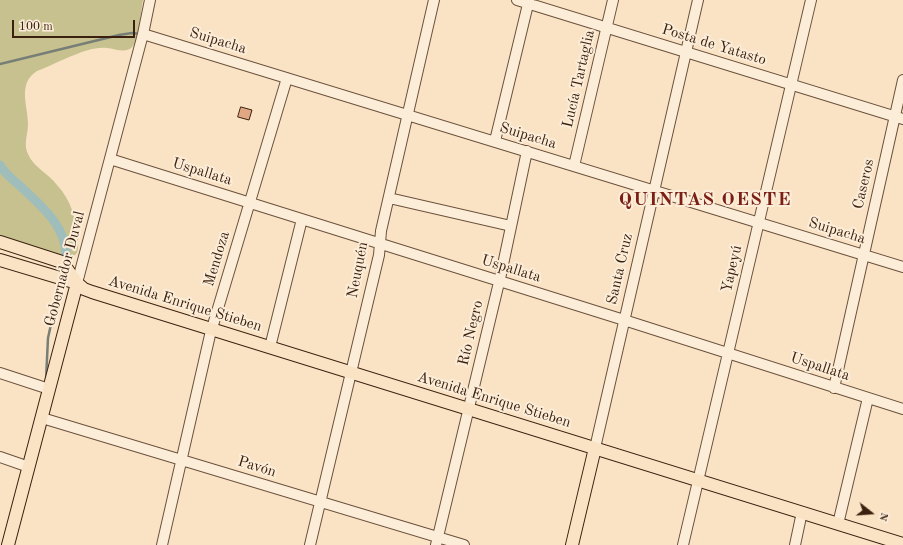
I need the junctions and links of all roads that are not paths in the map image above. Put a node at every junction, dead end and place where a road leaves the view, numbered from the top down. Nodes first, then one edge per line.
1 (150, 0) edge
2 (434, 0) edge
3 (517, 0) edge
4 (613, 0) edge
5 (698, 0) edge
6 (810, 0) edge
7 (528, 2) edge
8 (606, 28) junction
9 (143, 34) junction
10 (686, 52) junction
11 (287, 78) junction
12 (903, 80) edge
13 (791, 85) junction
14 (408, 114) junction
15 (899, 118) edge
16 (496, 141) junction
17 (527, 151) junction
18 (110, 159) junction
19 (574, 166) junction
20 (654, 190) junction
21 (389, 198) junction
22 (250, 202) junction
23 (302, 219) junction
24 (758, 222) junction
25 (511, 226) junction
26 (0, 242) edge
27 (380, 243) junction
28 (864, 255) junction
29 (0, 260) edge
30 (903, 267) edge
31 (499, 280) junction
32 (77, 283) junction
33 (624, 320) junction
34 (212, 329) junction
35 (270, 347) junction
36 (728, 353) junction
37 (351, 372) junction
38 (0, 373) edge
39 (834, 388) junction
40 (49, 389) junction
41 (868, 398) junction
42 (469, 409) junction
43 (903, 409) edge
44 (42, 418) junction
45 (595, 448) junction
46 (0, 457) edge
47 (181, 460) junction
48 (29, 467) junction
49 (698, 480) junction
50 (320, 502) junction
51 (802, 512) junction
52 (838, 524) junction
53 (437, 541) edge
54 (7, 544) edge
55 (903, 544) edge
56 (162, 545) edge
57 (310, 545) edge
58 (464, 545) edge
59 (572, 545) edge
60 (683, 545) edge
61 (794, 545) edge

1 - 9 street, Gobernador Duval
2 - 14 street, Neuquén
3 - 7 street, Posta de Yatasto
4 - 8 street, Lucía Tartaglia
5 - 10 street, Santa Cruz
6 - 13 street, Yapeyú
7 - 8 street, Posta de Yatasto
7 - 16 street
8 - 10 street, Posta de Yatasto
8 - 19 street, Lucía Tartaglia
9 - 11 street, Suipacha
9 - 18 street, Gobernador Duval
10 - 13 street, Posta de Yatasto
10 - 20 street, Santa Cruz
11 - 14 street, Suipacha
11 - 22 street, Mendoza
12 - 15 street, Caseros
13 - 15 street, Posta de Yatasto
13 - 24 street, Yapeyú
14 - 16 street, Suipacha
14 - 21 street, Neuquén
15 - 28 street, Caseros
16 - 17 street, Suipacha
17 - 19 street, Suipacha
17 - 25 street, Río Negro
18 - 22 street, Uspallata
18 - 32 street, Gobernador Duval
19 - 20 street, Suipacha
20 - 24 street, Suipacha
20 - 33 street, Santa Cruz
21 - 25 street
21 - 27 street, Neuquén
22 - 23 street, Uspallata
22 - 34 street, Mendoza
23 - 27 street, Uspallata
23 - 35 street
24 - 28 street, Suipacha
24 - 36 street, Yapeyú
25 - 31 street, Río Negro
26 - 32 main road, Avenida Enrique Stieben
27 - 31 street, Uspallata
27 - 37 street, Neuquén
28 - 30 street, Suipacha
28 - 39 street, Caseros
29 - 32 main road, Avenida Enrique Stieben
31 - 33 street, Uspallata
31 - 42 street, Río Negro
32 - 34 main road, Avenida Enrique Stieben
32 - 40 main road, Gobernador Duval
33 - 36 street, Uspallata
33 - 45 street, Santa Cruz
34 - 35 main road, Avenida Enrique Stieben
34 - 47 street, Mendoza
35 - 37 main road, Avenida Enrique Stieben
36 - 39 street, Uspallata
36 - 49 street, Yapeyú
37 - 42 main road, Avenida Enrique Stieben
37 - 50 street, Neuquén
38 - 40 street
39 - 41 street, Uspallata
40 - 44 main road, Gobernador Duval
41 - 43 street, Uspallata
41 - 52 street
42 - 45 main road, Avenida Enrique Stieben
42 - 53 street, Río Negro
44 - 47 street, Pavón
44 - 48 main road, Gobernador Duval
45 - 49 main road, Avenida Enrique Stieben
45 - 59 main road, Santa Cruz
46 - 48 street
47 - 50 street, Pavón
47 - 56 street, Mendoza
48 - 54 main road, Gobernador Duval
49 - 51 main road, Avenida Enrique Stieben
49 - 60 street, Yapeyú
50 - 53 street, Pavón
50 - 57 street, Neuquén
51 - 52 main road, Avenida Enrique Stieben
51 - 61 street
52 - 55 main road, Avenida Enrique Stieben
53 - 58 street, Pavón

